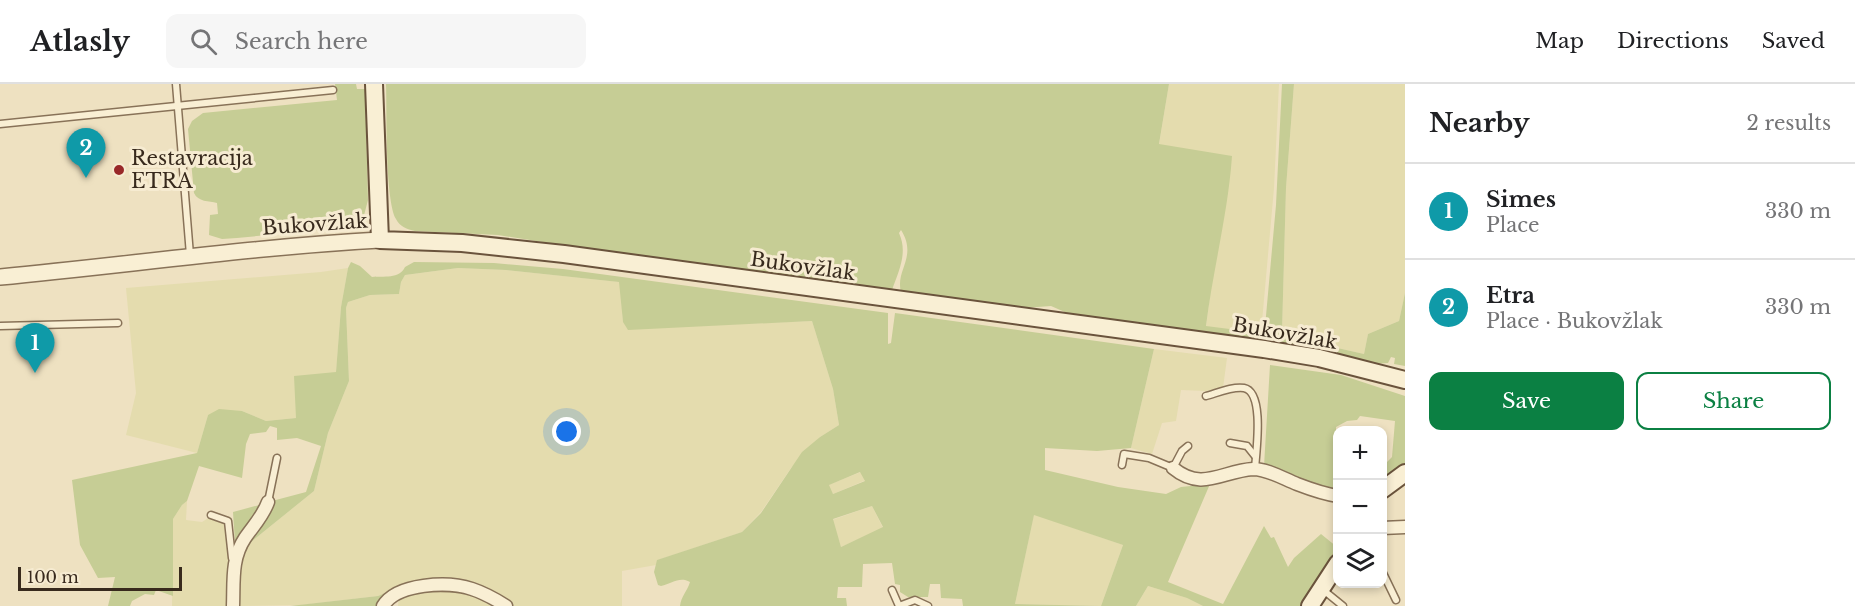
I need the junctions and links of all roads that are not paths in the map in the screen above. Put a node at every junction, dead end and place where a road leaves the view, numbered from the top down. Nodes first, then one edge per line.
1 (176, 84) edge
2 (374, 84) edge
3 (333, 90) dead end
4 (178, 106) junction
5 (0, 124) edge
6 (380, 240) junction
7 (190, 256) junction
8 (0, 277) edge
9 (118, 323) dead end
10 (0, 326) edge
11 (1405, 380) edge
12 (1206, 396) dead end
13 (1230, 443) dead end
14 (1188, 446) dead end
15 (277, 458) dead end
16 (1256, 463) junction
17 (1122, 465) dead end
18 (1173, 468) junction
19 (1405, 473) edge
20 (1387, 487) edge
21 (1333, 494) edge
22 (267, 502) joint
23 (211, 515) dead end
24 (1405, 527) edge
25 (1387, 528) edge
26 (233, 568) junction
27 (1333, 571) edge
28 (1387, 579) edge
29 (1321, 589) junction
30 (892, 590) dead end
31 (1396, 600) dead end
32 (234, 606) edge
33 (383, 606) edge
34 (506, 606) edge
35 (899, 606) edge
36 (928, 606) edge
37 (1310, 606) edge
38 (1343, 606) edge

1 - 4 lane
2 - 6 main road
3 - 4 lane
4 - 5 lane
4 - 7 lane
6 - 7 street, Bukovžlak
6 - 11 main road, Bukovžlak
7 - 8 street, Bukovžlak
9 - 10 lane
12 - 16 lane
13 - 16 lane
14 - 18 lane
15 - 22 lane
16 - 18 street
16 - 21 street
17 - 18 lane
19 - 20 main road
22 - 26 street
23 - 26 lane
24 - 25 street
26 - 32 street
27 - 29 main road
28 - 31 lane
29 - 37 main road
29 - 38 lane
30 - 35 lane
33 - 34 street
35 - 36 lane

